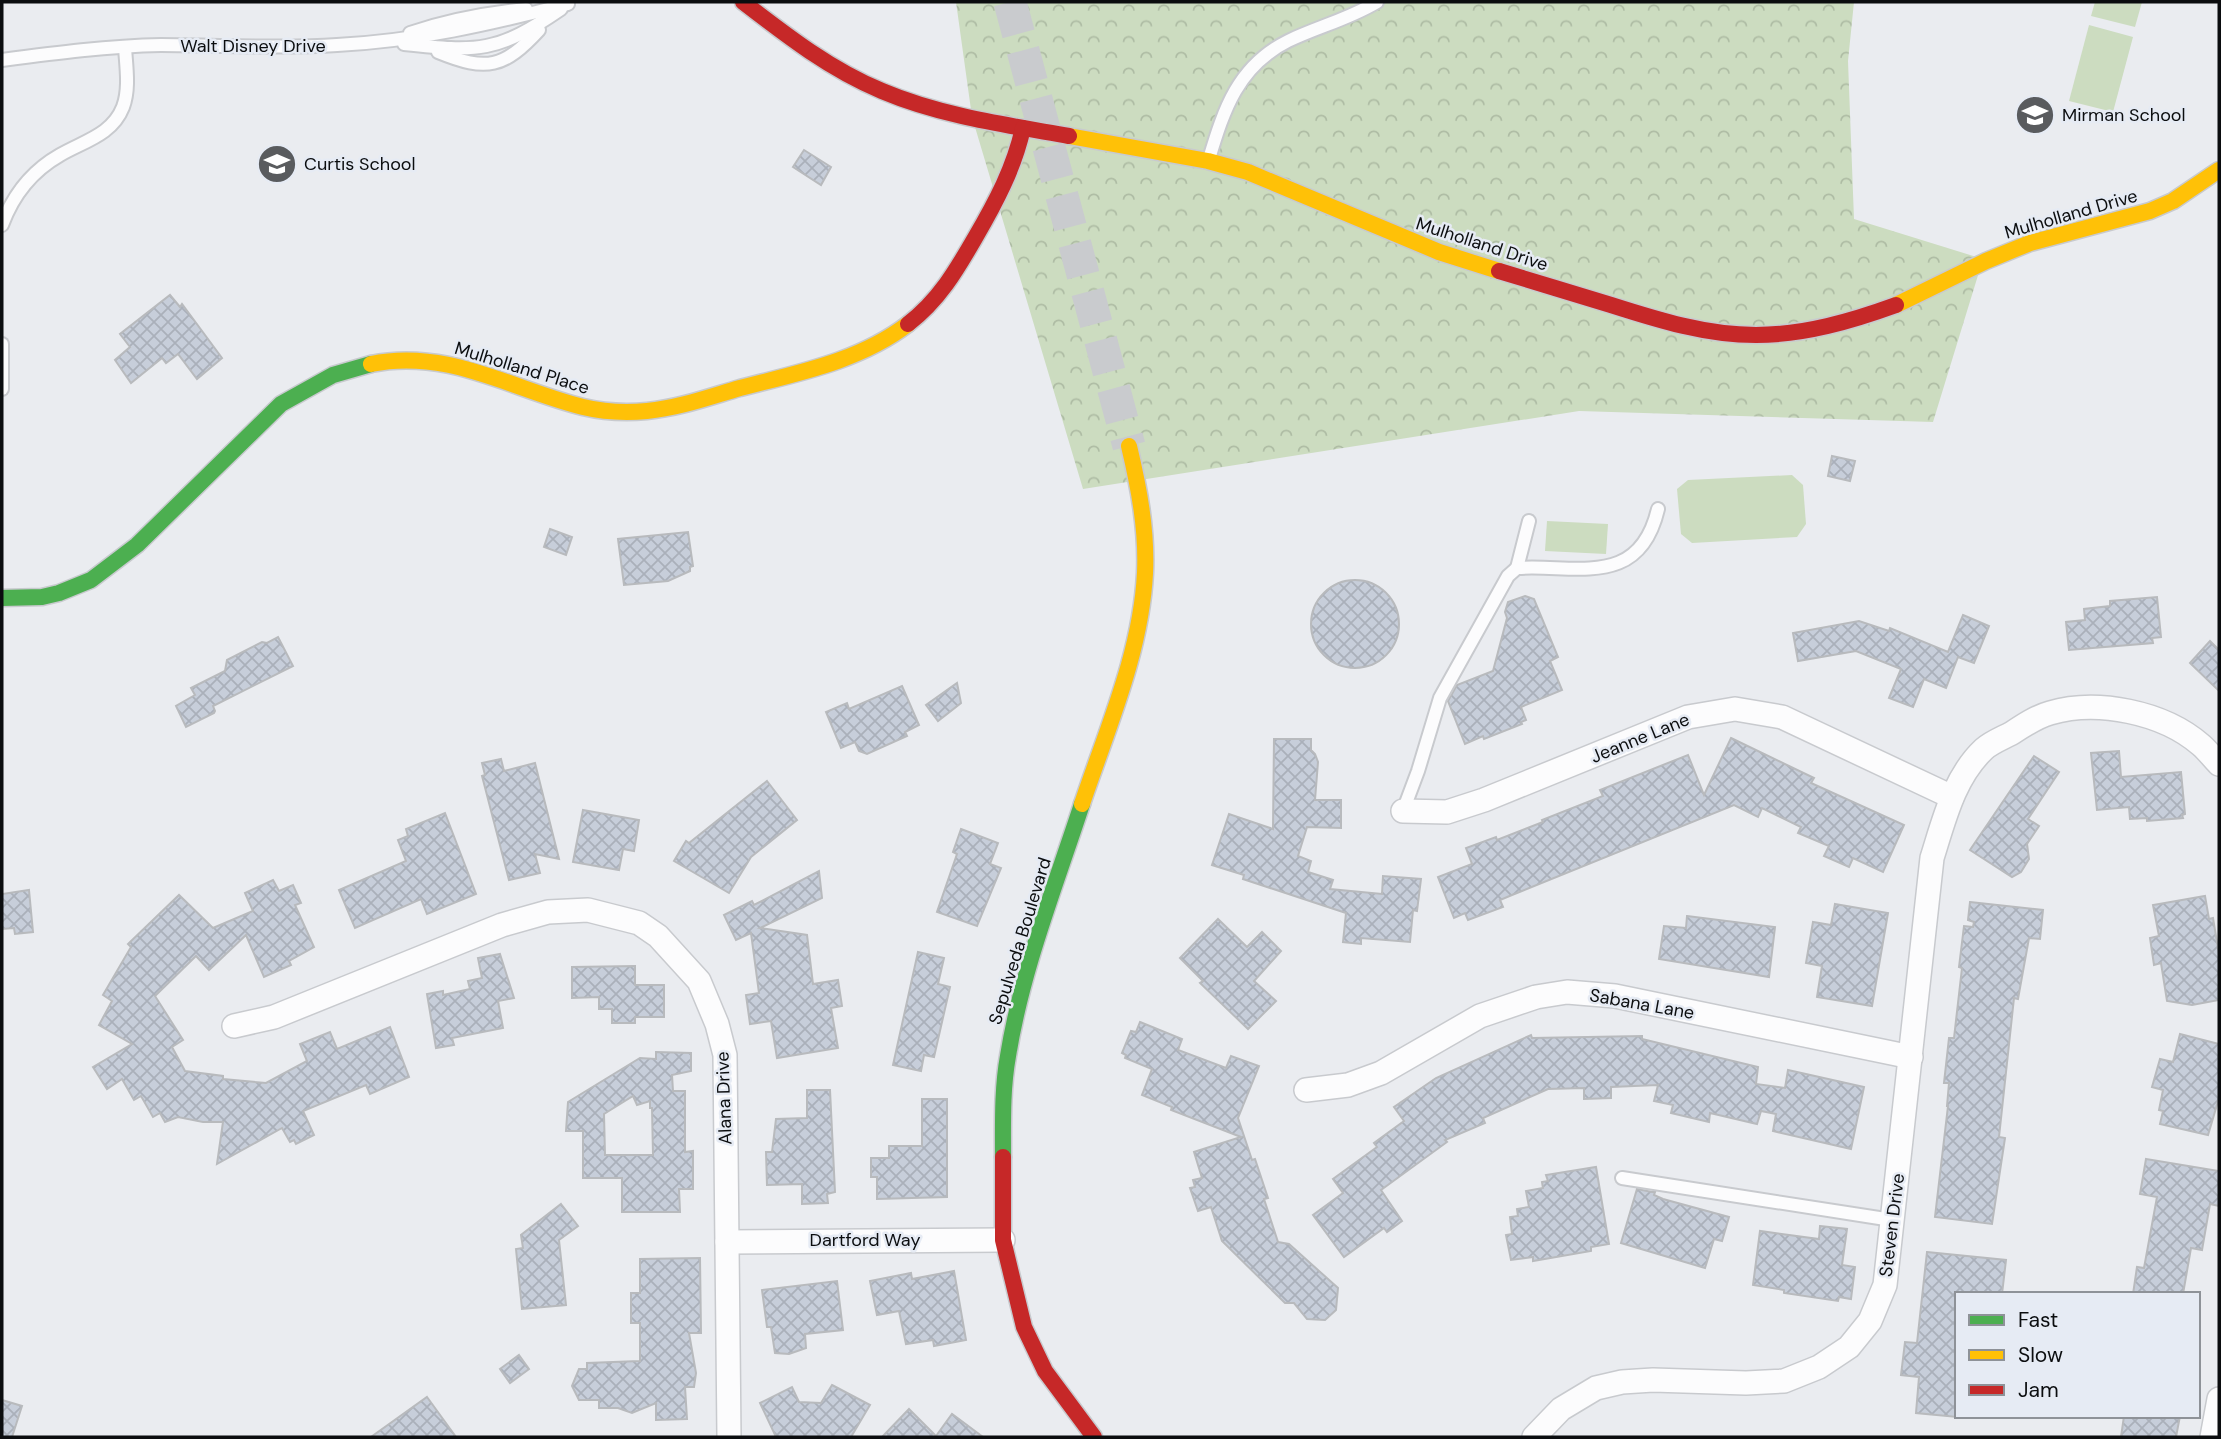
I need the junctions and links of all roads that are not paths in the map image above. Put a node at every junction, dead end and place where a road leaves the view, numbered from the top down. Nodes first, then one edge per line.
1 (743, 2) edge
2 (1377, 2) edge
3 (570, 3) edge
4 (382, 42) junction
5 (125, 47) junction
6 (2, 60) edge
7 (1023, 128) junction
8 (1208, 161) junction
9 (2219, 170) edge
10 (2, 225) edge
11 (2, 344) edge
12 (2, 389) edge
13 (1129, 446) tunnel mouth
14 (1658, 509) dead end
15 (1529, 521) dead end
16 (1517, 568) junction
17 (2, 598) edge
18 (2219, 764) edge
19 (1952, 797) junction
20 (1403, 811) joint
21 (234, 1026) dead end
22 (1912, 1057) junction
23 (1306, 1090) dead end
24 (1622, 1178) dead end
25 (1892, 1220) junction
26 (1003, 1240) junction
27 (727, 1242) junction
28 (2219, 1399) edge
29 (729, 1437) edge
30 (1094, 1437) edge
31 (1534, 1437) edge
32 (2213, 1437) edge

1 - 7 main road, Mulholland Drive
2 - 8 lane
3 - 4 lane, Walt Disney Drive
3 - 4 lane, Walt Disney Drive
4 - 5 lane, Walt Disney Drive
5 - 6 lane, Walt Disney Drive
5 - 10 lane
7 - 8 main road, Mulholland Drive
7 - 17 main road, Mulholland Place
8 - 9 main road, Mulholland Drive
11 - 12 lane
13 - 26 main road, Sepulveda Boulevard
14 - 16 lane
15 - 16 lane
16 - 20 lane
18 - 19 street, Steven Drive
19 - 20 street, Jeanne Lane
19 - 22 street, Steven Drive
21 - 27 street, Alana Drive
22 - 23 street, Sabana Lane
22 - 25 street, Steven Drive
24 - 25 lane
25 - 31 street, Steven Drive
26 - 27 street, Dartford Way
26 - 30 main road, Sepulveda Boulevard
27 - 29 street, Alana Drive
28 - 32 street

